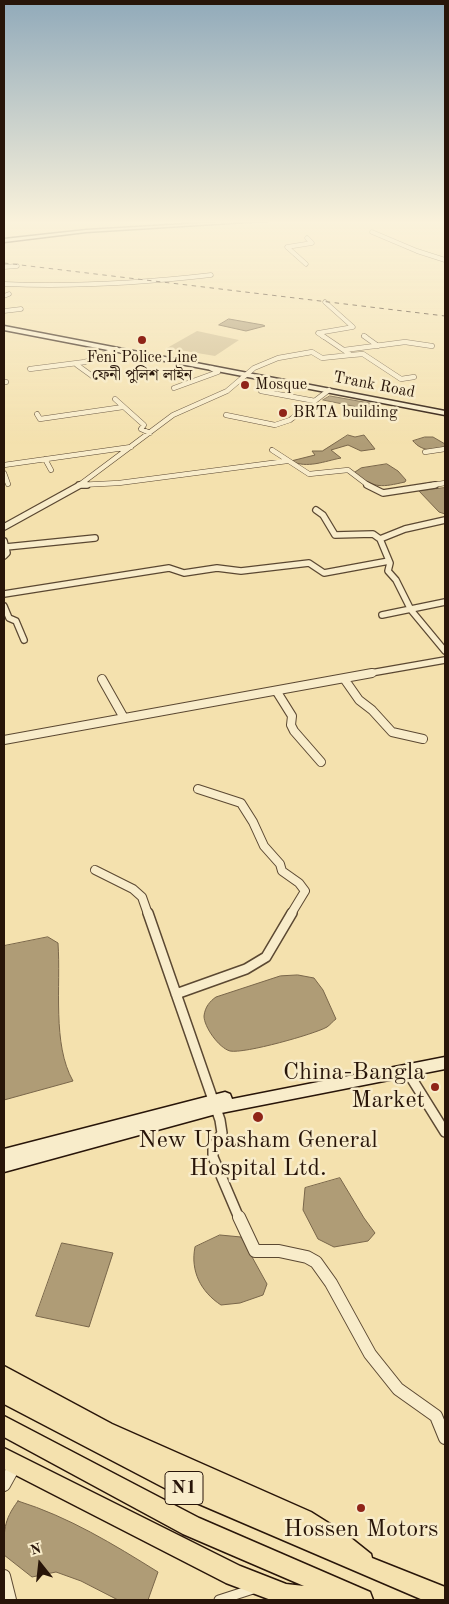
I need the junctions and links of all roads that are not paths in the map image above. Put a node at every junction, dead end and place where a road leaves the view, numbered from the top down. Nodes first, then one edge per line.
1 (325, 302) dead end
2 (21, 309) dead end
3 (4, 311) edge
4 (4, 328) edge
5 (364, 336) dead end
6 (378, 346) junction
7 (432, 346) dead end
8 (116, 350) junction
9 (344, 350) junction
10 (351, 355) junction
11 (31, 361) dead end
12 (77, 365) junction
13 (211, 368) junction
14 (30, 369) dead end
15 (37, 369) junction
16 (245, 374) junction
17 (95, 378) dead end
18 (414, 378) dead end
19 (174, 388) dead end
20 (329, 390) junction
21 (261, 391) dead end
22 (115, 399) dead end
23 (315, 402) junction
24 (123, 407) junction
25 (445, 413) edge
26 (37, 414) dead end
27 (226, 415) dead end
28 (274, 424) junction
29 (267, 429) dead end
30 (150, 434) junction
31 (133, 446) junction
32 (272, 450) dead end
33 (443, 450) edge
34 (425, 452) dead end
35 (445, 456) edge
36 (4, 458) edge
37 (45, 459) junction
38 (287, 461) junction
39 (6, 465) edge
40 (51, 470) dead end
41 (4, 473) edge
42 (445, 483) edge
43 (8, 484) dead end
44 (79, 485) junction
45 (316, 510) dead end
46 (445, 520) edge
47 (4, 527) edge
48 (95, 538) dead end
49 (380, 538) junction
50 (5, 544) edge
51 (4, 556) edge
52 (389, 561) junction
53 (4, 594) edge
54 (445, 602) edge
55 (4, 606) edge
56 (411, 610) junction
57 (382, 615) dead end
58 (24, 640) dead end
59 (445, 651) edge
60 (445, 660) edge
61 (102, 679) dead end
62 (345, 680) junction
63 (276, 692) junction
64 (124, 718) junction
65 (4, 740) edge
66 (423, 740) dead end
67 (320, 762) dead end
68 (198, 789) dead end
69 (96, 870) dead end
70 (176, 994) junction
71 (445, 1056) edge
72 (445, 1063) edge
73 (407, 1071) junction
74 (215, 1104) junction
75 (445, 1132) edge
76 (4, 1156) edge
77 (4, 1166) edge
78 (4, 1376) edge
79 (4, 1394) edge
80 (4, 1426) edge
81 (445, 1438) edge
82 (9, 1461) edge
83 (4, 1485) edge
84 (370, 1568) junction
85 (4, 1576) edge
86 (263, 1586) junction
87 (445, 1598) edge
88 (359, 1599) edge
89 (10, 1600) edge
90 (220, 1600) edge

1 - 9 street
2 - 3 street
4 - 8 main road, Trank Road
5 - 6 street
6 - 7 street
6 - 9 street
8 - 12 street
8 - 13 main road, Trank Road
9 - 10 street
10 - 16 street
10 - 18 street
11 - 15 street
12 - 15 street
12 - 17 street
13 - 16 main road, Trank Road
13 - 19 street
14 - 15 street
16 - 20 main road, Trank Road
16 - 30 street
20 - 23 street
20 - 25 main road, Trank Road
21 - 23 street
22 - 24 street
23 - 28 street
24 - 26 street
24 - 30 street
27 - 28 street
28 - 29 street
30 - 31 street
31 - 37 street
31 - 44 street
32 - 38 street
33 - 34 street
33 - 35 street
36 - 39 street
37 - 39 street
37 - 40 street
38 - 42 street
38 - 44 street
41 - 43 street
44 - 47 street
45 - 49 street
46 - 49 street
48 - 50 street
49 - 52 street
50 - 51 street
52 - 53 street
52 - 56 street
54 - 56 street
55 - 58 street
56 - 57 street
56 - 59 street
60 - 62 street
61 - 64 street
62 - 63 street
62 - 66 street
63 - 64 street
63 - 67 street
64 - 65 street
68 - 70 street
69 - 70 street
70 - 74 street
71 - 74 main road
72 - 73 main road
73 - 74 main road
73 - 75 street
74 - 76 main road
74 - 77 main road
74 - 81 street
78 - 84 highway
79 - 84 highway, N1
80 - 88 highway, N1
82 - 83 street
82 - 86 highway
84 - 87 highway, N1
85 - 89 street
86 - 88 highway
86 - 90 street

